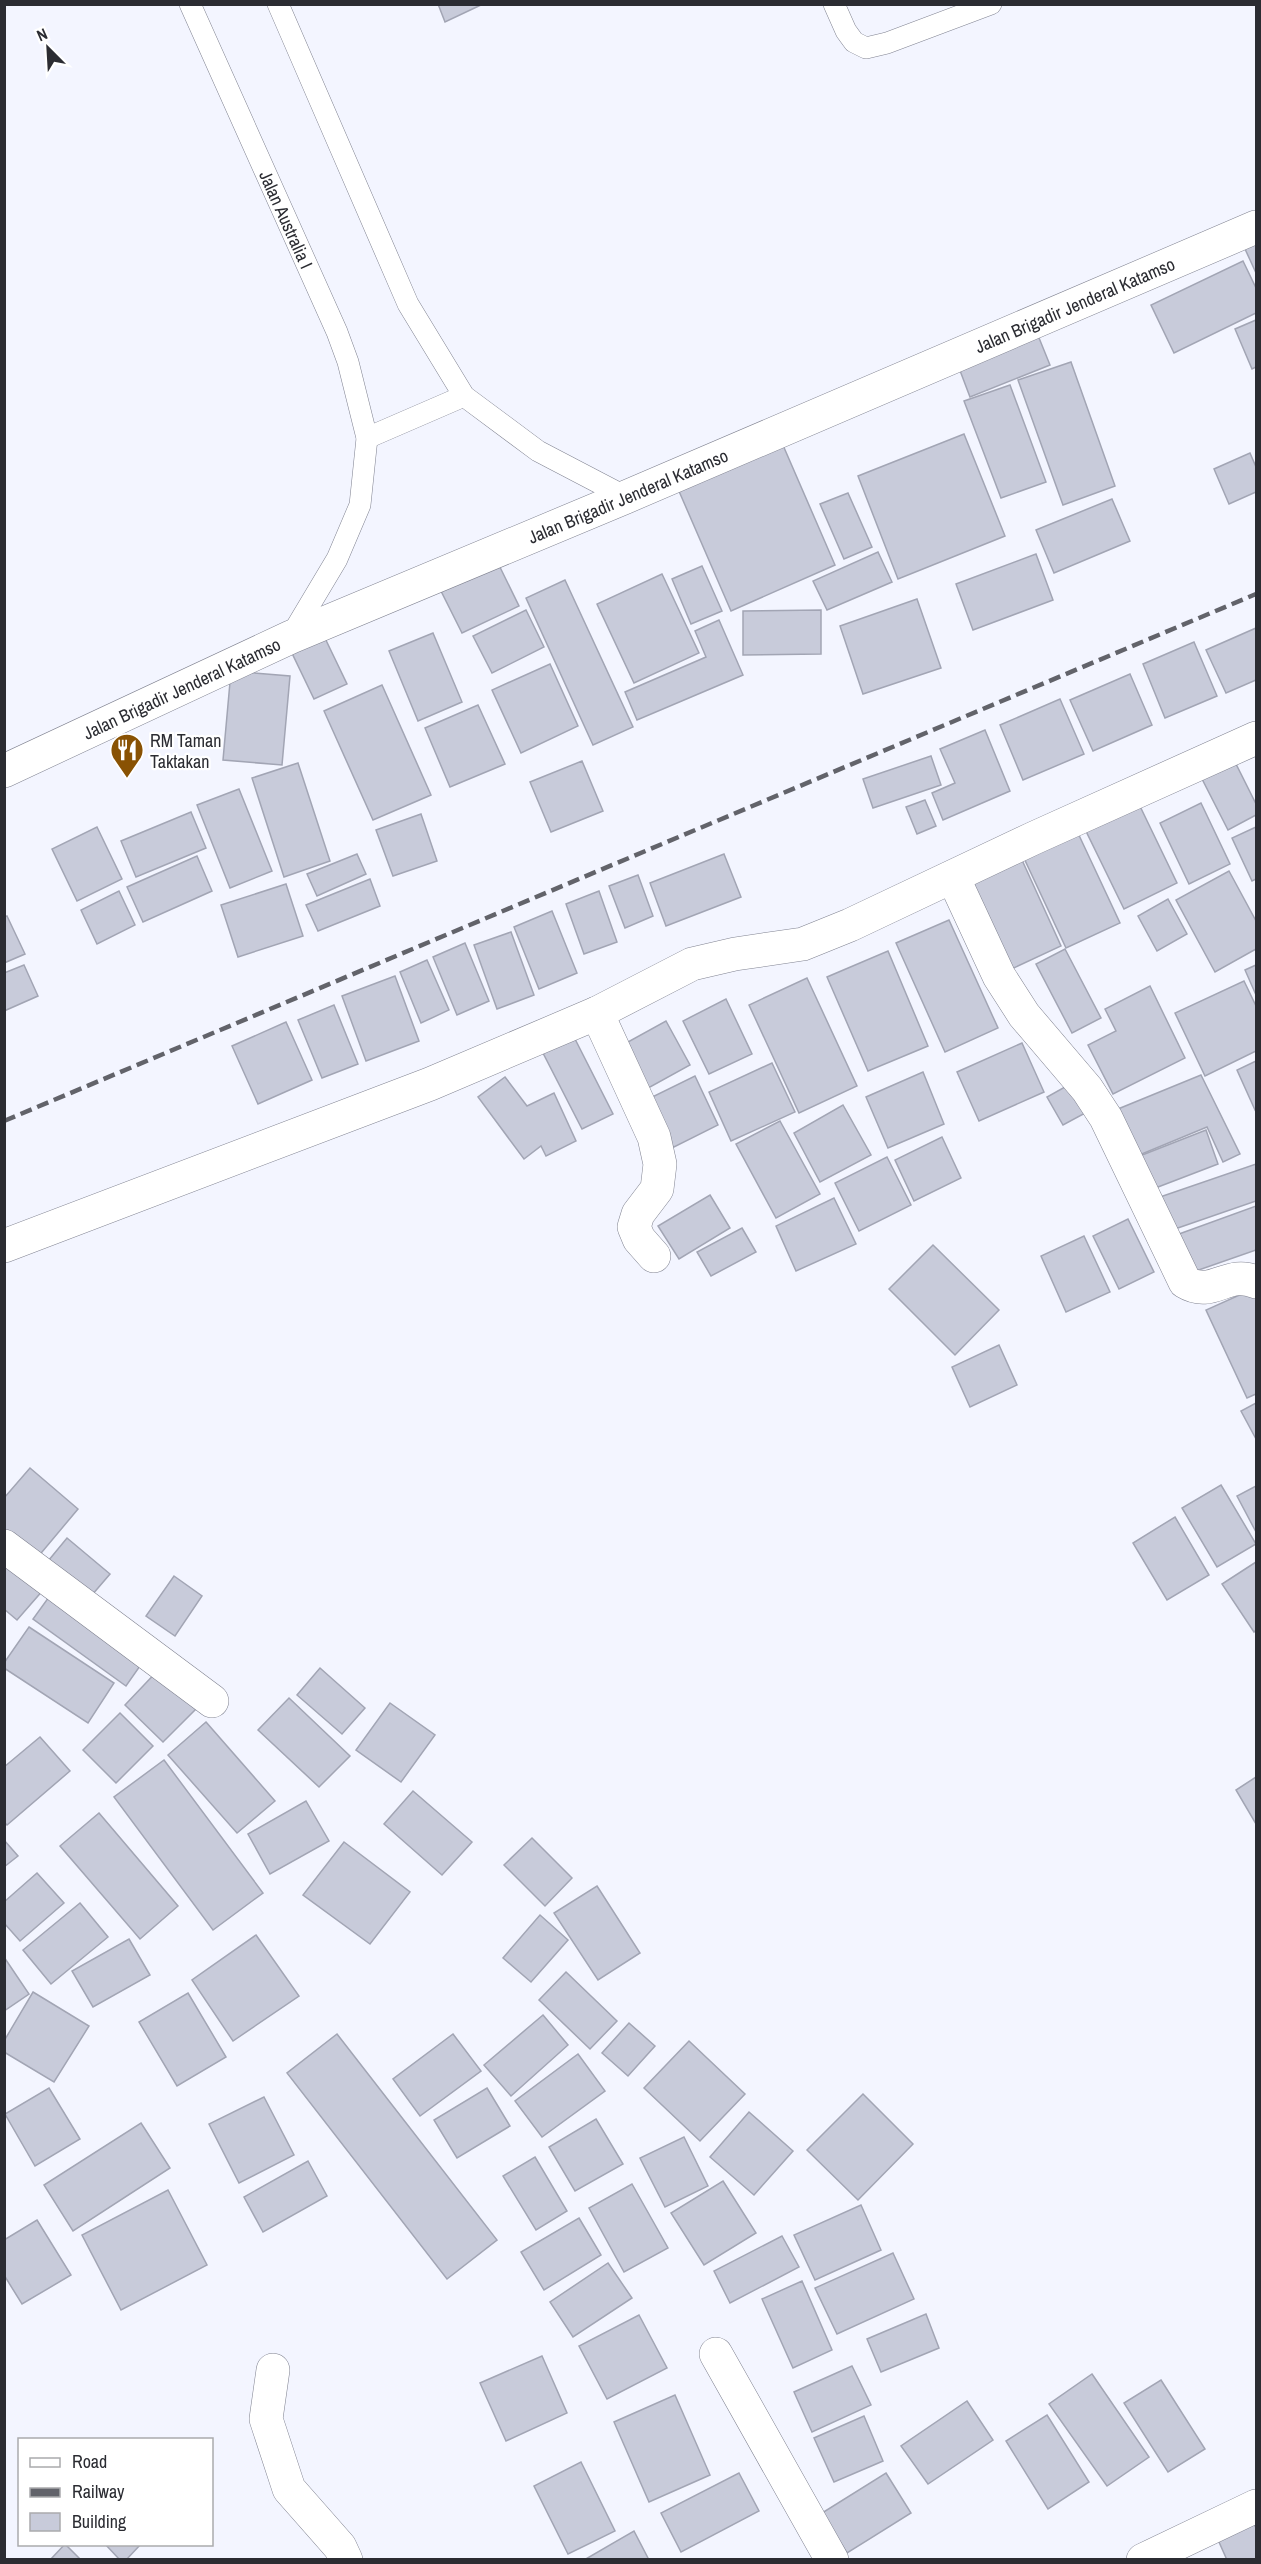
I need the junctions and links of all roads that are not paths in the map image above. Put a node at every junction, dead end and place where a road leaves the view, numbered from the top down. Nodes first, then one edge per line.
1 (190, 4) edge
2 (278, 4) edge
3 (834, 4) edge
4 (991, 4) edge
5 (1257, 227) edge
6 (464, 396) junction
7 (367, 438) junction
8 (626, 497) junction
9 (291, 637) junction
10 (1257, 738) edge
11 (4, 771) edge
12 (953, 877) junction
13 (597, 1013) junction
14 (4, 1246) edge
15 (654, 1256) dead end
16 (1257, 1282) edge
17 (4, 1546) edge
18 (212, 1701) dead end
19 (716, 2354) dead end
20 (273, 2370) dead end
21 (1257, 2506) edge
22 (346, 2559) edge
23 (832, 2559) edge
24 (1143, 2559) edge

1 - 7 lane, Jalan Australia I
2 - 6 lane
3 - 4 lane
5 - 8 main road, Jalan Brigadir Jenderal Katamso
6 - 7 lane
6 - 8 lane
7 - 9 lane, Jalan Australia I
8 - 9 main road, Jalan Brigadir Jenderal Katamso
9 - 11 main road, Jalan Brigadir Jenderal Katamso
10 - 12 main road
12 - 13 main road
12 - 16 main road
13 - 14 main road
13 - 15 main road
17 - 18 main road
19 - 23 main road
20 - 22 main road
21 - 24 main road

